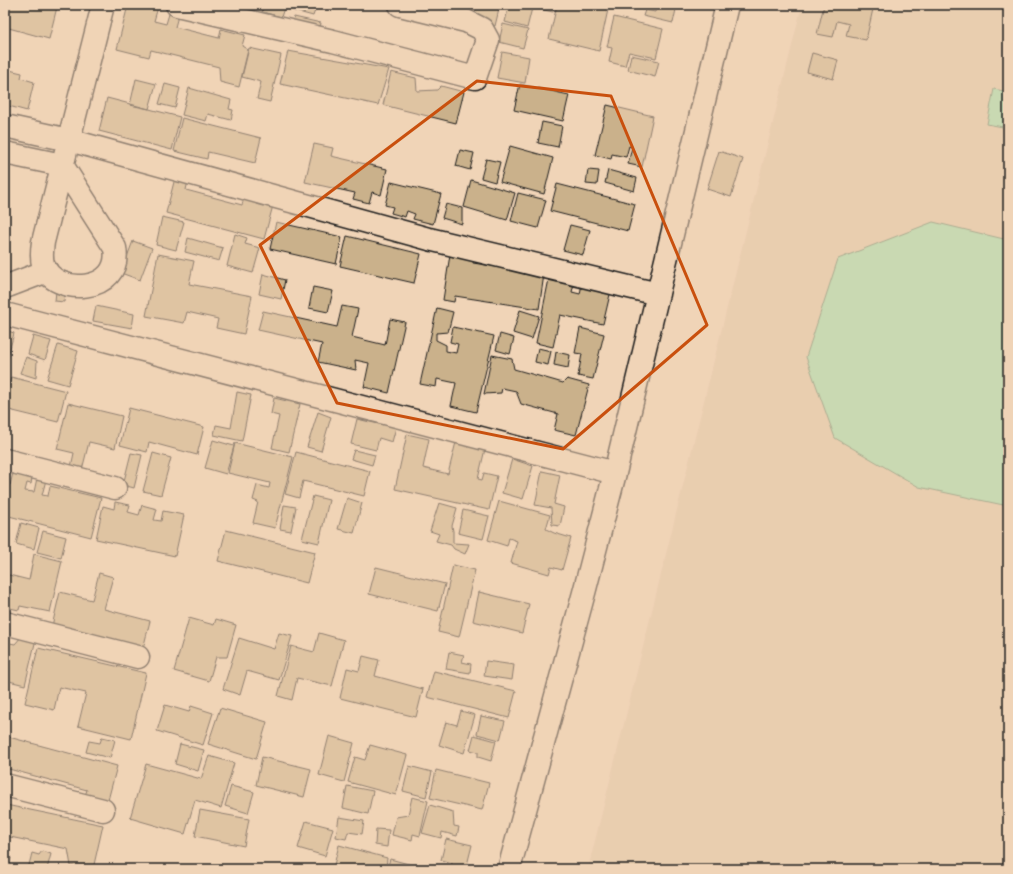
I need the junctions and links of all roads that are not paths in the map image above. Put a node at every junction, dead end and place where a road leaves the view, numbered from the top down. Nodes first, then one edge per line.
1 (103, 5) edge
2 (176, 5) edge
3 (400, 5) edge
4 (727, 5) edge
5 (5, 126) edge
6 (69, 140) junction
7 (5, 153) edge
8 (62, 165) junction
9 (47, 271) junction
10 (5, 287) edge
11 (658, 294) junction
12 (5, 314) edge
13 (5, 460) edge
14 (615, 473) junction
15 (114, 488) dead end
16 (5, 623) edge
17 (138, 657) dead end
18 (5, 785) edge
19 (102, 810) dead end
20 (508, 869) edge

1 - 6 street
2 - 3 street
4 - 11 street
5 - 6 street
6 - 8 street
6 - 11 street
7 - 8 street
8 - 9 street
8 - 9 street
9 - 10 street
11 - 14 street
12 - 14 street
13 - 15 street
14 - 20 street
16 - 17 street
18 - 19 street

